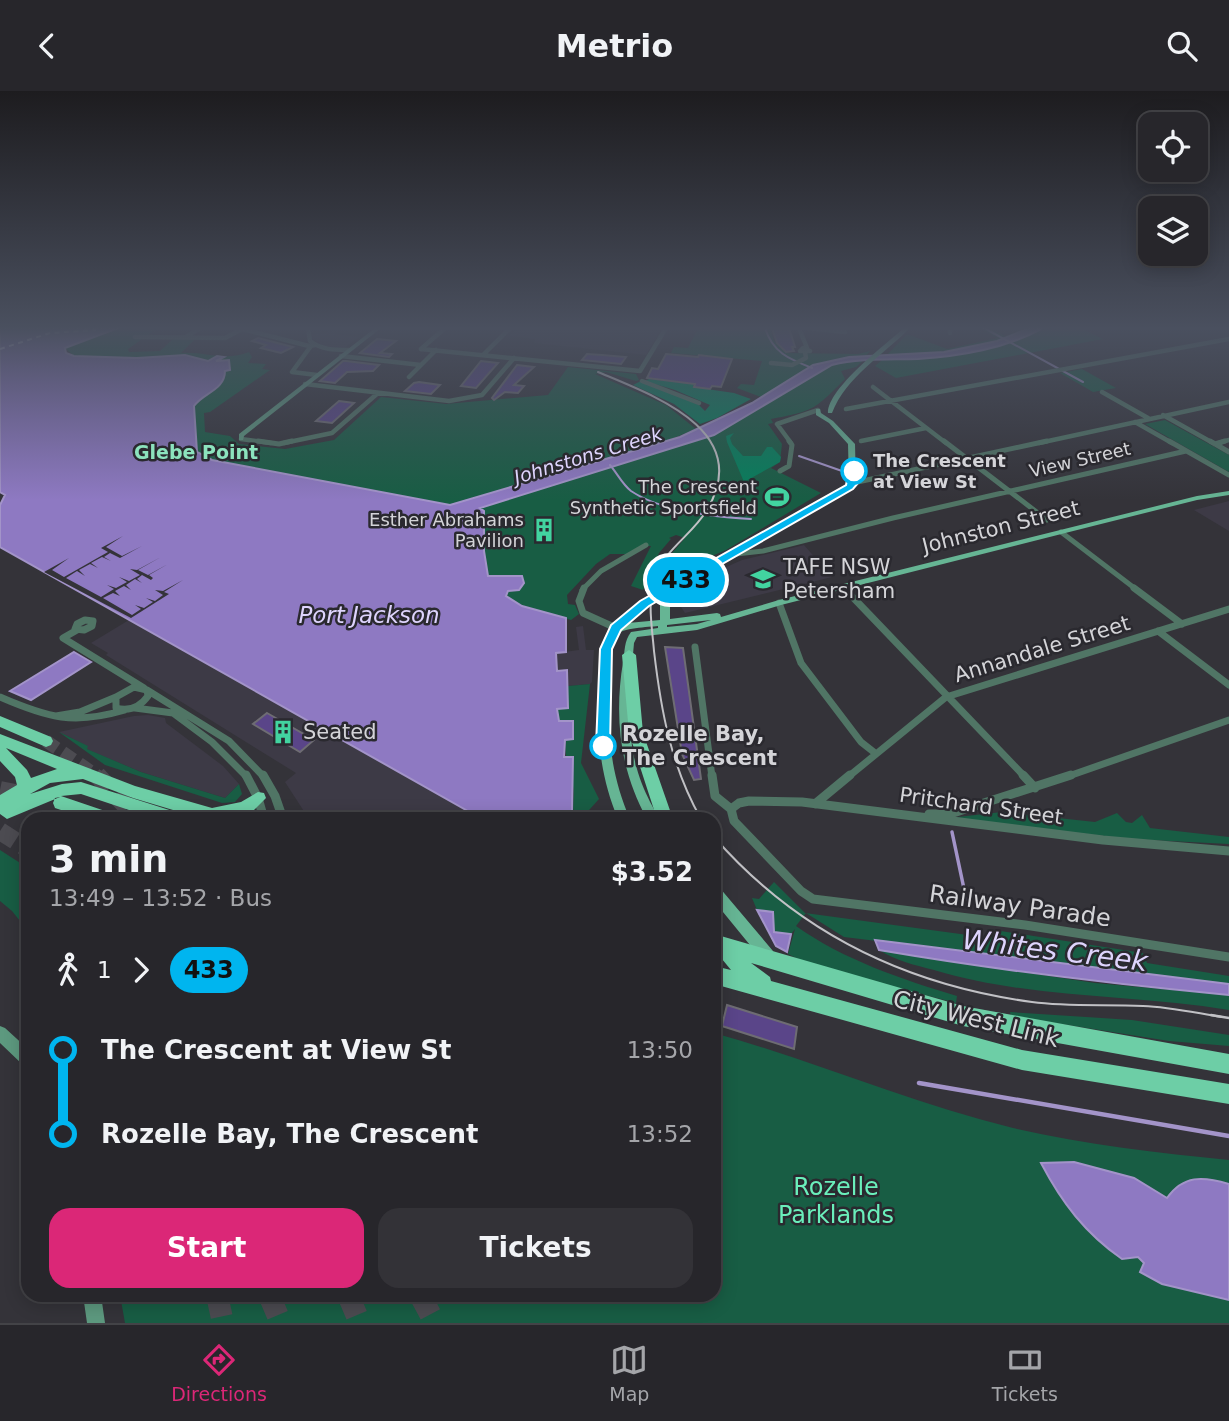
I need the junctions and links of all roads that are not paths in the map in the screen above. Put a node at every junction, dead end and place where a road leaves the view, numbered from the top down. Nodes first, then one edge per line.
1 (303, 385) edge
2 (317, 385) edge
3 (489, 385) edge
4 (654, 385) edge
5 (847, 385) edge
6 (976, 385) edge
7 (873, 387) dead end
8 (841, 391) junction
9 (1102, 392) dead end
10 (378, 393) junction
11 (891, 401) junction
12 (1229, 402) edge
13 (699, 403) dead end
14 (846, 409) dead end
15 (830, 412) junction
16 (820, 413) junction
17 (1163, 415) junction
18 (1148, 418) junction
19 (1135, 422) junction
20 (926, 428) junction
21 (838, 429) junction
22 (241, 439) joint
23 (1229, 440) edge
24 (861, 441) dead end
25 (1214, 444) junction
26 (1186, 451) junction
27 (1229, 452) edge
28 (965, 458) junction
29 (853, 469) junction
30 (780, 471) dead end
31 (1229, 475) edge
32 (875, 477) junction
33 (853, 483) junction
34 (1229, 487) edge
35 (1009, 491) junction
36 (835, 493) junction
37 (1229, 493) edge
38 (1197, 498) junction
39 (1047, 520) dead end
40 (1061, 532) junction
41 (646, 545) dead end
42 (736, 554) junction
43 (676, 587) junction
44 (843, 587) junction
45 (779, 603) junction
46 (1229, 610) edge
47 (734, 615) junction
48 (664, 622) junction
49 (1182, 624) junction
50 (616, 628) junction
51 (76, 630) dead end
52 (657, 631) junction
53 (1158, 631) junction
54 (695, 647) dead end
55 (629, 655) junction
56 (120, 673) junction
57 (1229, 685) edge
58 (145, 689) junction
59 (124, 691) junction
60 (0, 697) edge
61 (116, 697) junction
62 (946, 697) junction
63 (135, 708) junction
64 (125, 710) junction
65 (45, 716) junction
66 (1229, 720) edge
67 (0, 721) edge
68 (0, 740) edge
69 (46, 741) tunnel mouth
70 (0, 752) edge
71 (875, 753) junction
72 (104, 781) junction
73 (26, 788) junction
74 (1035, 789) junction
75 (258, 798) junction
76 (61, 803) dead end
77 (815, 804) junction
78 (731, 809) junction
79 (2, 812) edge
80 (87, 812) edge
81 (149, 812) edge
82 (204, 812) edge
83 (222, 812) edge
84 (262, 812) edge
85 (280, 812) edge
86 (621, 812) edge
87 (648, 812) edge
88 (662, 812) edge
89 (911, 813) junction
90 (1229, 851) edge
91 (721, 900) edge
92 (721, 940) edge
93 (721, 943) edge
94 (1229, 957) edge
95 (772, 961) junction
96 (721, 977) edge
97 (738, 982) junction
98 (721, 983) edge
99 (785, 994) junction
100 (0, 1033) edge
101 (21, 1053) edge
102 (1229, 1064) edge
103 (1229, 1094) edge
104 (93, 1302) edge
105 (96, 1323) edge

1 - 22 street
2 - 10 street
3 - 10 street
4 - 13 street
5 - 8 main road
6 - 11 street
7 - 11 street
8 - 15 main road
8 - 16 main road
9 - 18 street
10 - 22 street
11 - 14 street
11 - 20 street
12 - 17 street
15 - 16 main road
15 - 21 main road
16 - 21 main road
16 - 30 street
17 - 18 street
17 - 25 street
18 - 19 street
19 - 26 street
19 - 28 street
20 - 24 street
20 - 28 street
21 - 29 main road
23 - 25 street
25 - 27 street
26 - 31 street
26 - 35 street, View Street
28 - 32 street
28 - 35 street
29 - 32 street
29 - 33 main road
29 - 36 main road
32 - 33 street
33 - 36 main road
34 - 38 main road, Johnston Street
35 - 39 street
35 - 42 street, View Street
36 - 42 main road
37 - 38 main road, Johnston Street
38 - 40 main road, Johnston Street
40 - 44 main road, Johnston Street
40 - 49 street
41 - 50 street
42 - 43 main road
43 - 48 main road
43 - 50 main road
44 - 45 main road, Johnston Street
44 - 62 street
45 - 47 main road, Johnston Street
45 - 71 street
46 - 49 street, Annandale Street
47 - 48 main road, Johnston Street
47 - 52 main road, Johnston Street
48 - 50 main road, Johnston Street
48 - 52 main road
49 - 53 street, Annandale Street
50 - 52 main road
50 - 86 main road
51 - 56 street
52 - 55 main road, Johnston Street
53 - 57 street
53 - 62 street, Annandale Street
54 - 78 street
55 - 87 main road
55 - 88 highway
56 - 58 street
56 - 59 street
58 - 59 street
58 - 63 street
58 - 85 street
59 - 61 street
60 - 65 street
61 - 64 street
61 - 65 street
62 - 71 street, Annandale Street
62 - 74 street
63 - 64 street
63 - 75 street
64 - 65 street
66 - 74 street
67 - 69 highway
68 - 72 highway
70 - 73 highway
71 - 77 street, Annandale Street
72 - 73 highway
72 - 82 highway
73 - 79 highway
74 - 89 street
75 - 83 highway
75 - 84 street
76 - 80 highway
77 - 78 street, Pritchard Street
77 - 89 street, Pritchard Street
78 - 94 street, Railway Parade
79 - 81 highway
89 - 90 street, Pritchard Street
91 - 95 main road
92 - 95 highway, City West Link
93 - 99 highway
95 - 102 highway, City West Link
96 - 97 highway, City West Link
97 - 98 highway
97 - 99 highway, City West Link
99 - 103 highway, City West Link
100 - 101 street
104 - 105 street

